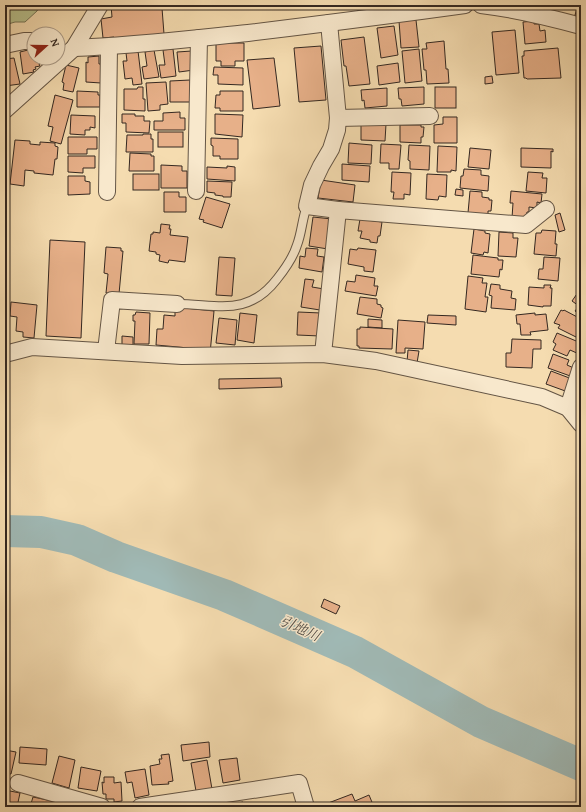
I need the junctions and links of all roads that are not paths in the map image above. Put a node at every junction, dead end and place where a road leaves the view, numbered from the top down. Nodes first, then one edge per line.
1 (100, 5) edge
2 (465, 5) edge
3 (481, 5) edge
4 (328, 23) junction
5 (581, 26) edge
6 (199, 38) junction
7 (26, 41) edge
8 (5, 45) edge
9 (109, 47) junction
10 (66, 51) edge
11 (66, 52) edge
12 (51, 66) edge
13 (5, 110) edge
14 (430, 116) dead end
15 (338, 118) junction
16 (196, 191) dead end
17 (107, 192) dead end
18 (307, 206) junction
19 (338, 210) junction
20 (546, 210) dead end
21 (176, 304) joint
22 (106, 351) junction
23 (5, 354) edge
24 (323, 354) junction
25 (581, 367) edge
26 (568, 408) junction
27 (581, 424) edge
28 (18, 783) dead end
29 (95, 806) edge
30 (140, 807) edge
31 (306, 807) edge

1 - 10 street
2 - 4 street
3 - 5 street
4 - 6 street
4 - 15 street
6 - 9 street
6 - 16 street
7 - 8 street
9 - 11 street
9 - 17 street
12 - 13 street
14 - 15 street
15 - 18 street
18 - 19 street
18 - 21 lane
19 - 20 street
19 - 24 street
21 - 22 street
22 - 23 street
22 - 24 street
24 - 26 street
25 - 26 street
26 - 27 street
28 - 29 street
30 - 31 street

